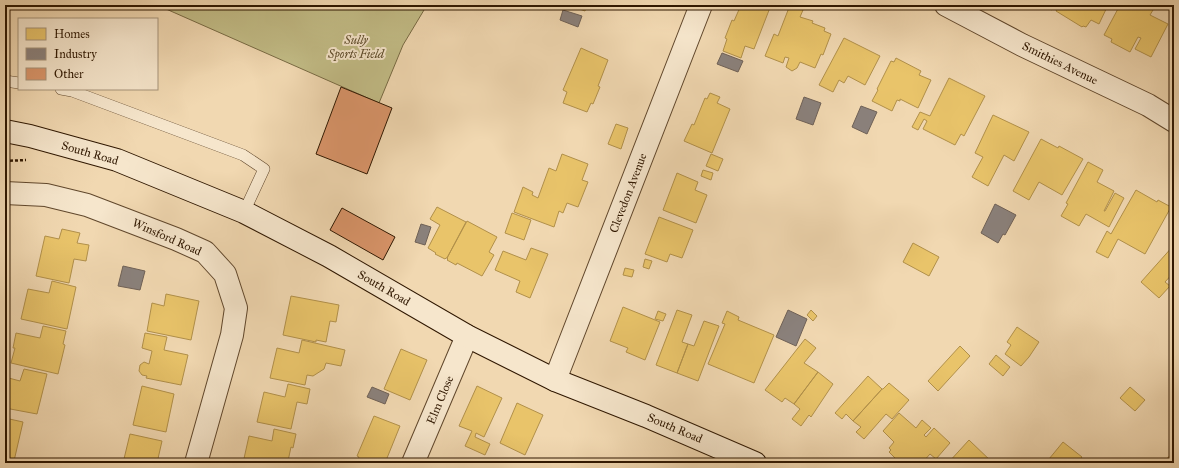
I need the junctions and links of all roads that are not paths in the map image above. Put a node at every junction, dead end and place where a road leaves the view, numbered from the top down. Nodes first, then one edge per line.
1 (701, 5) edge
2 (946, 5) edge
3 (5, 80) edge
4 (18, 83) edge
5 (66, 90) edge
6 (1174, 121) edge
7 (5, 131) edge
8 (5, 193) edge
9 (244, 212) junction
10 (468, 336) junction
11 (555, 380) junction
12 (196, 463) edge
13 (413, 463) edge
14 (756, 463) edge

1 - 11 street, Clevedon Avenue
2 - 6 street, Smithies Avenue
3 - 4 lane
5 - 9 lane
7 - 9 street, South Road
8 - 12 street, Winsford Road
9 - 10 street, South Road
10 - 11 street, South Road
10 - 13 street, Elm Close
11 - 14 street, South Road

